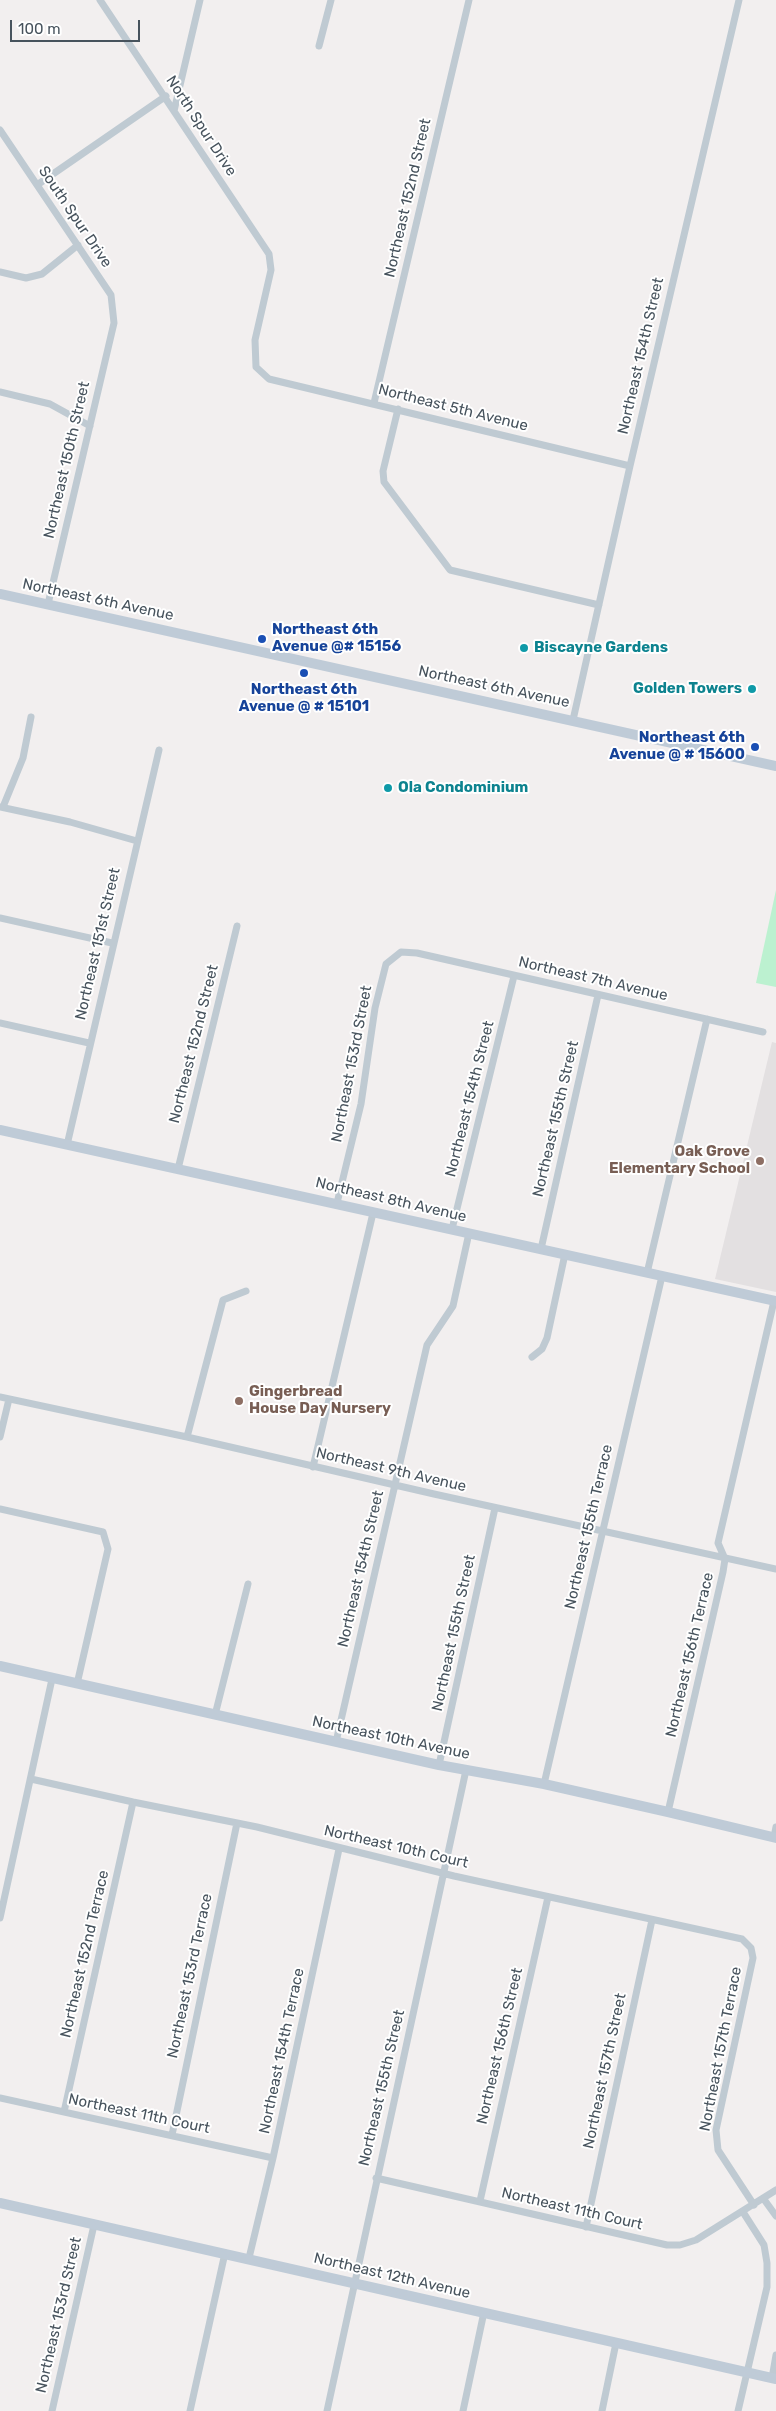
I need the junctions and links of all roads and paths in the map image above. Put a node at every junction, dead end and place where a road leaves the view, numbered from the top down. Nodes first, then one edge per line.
1 (100, 0) edge
2 (200, 0) edge
3 (332, 0) edge
4 (469, 0) edge
5 (739, 0) edge
6 (319, 46) dead end
7 (166, 96) junction
8 (174, 111) junction
9 (0, 130) edge
10 (37, 185) junction
11 (78, 245) junction
12 (0, 272) edge
13 (114, 323) joint
14 (269, 379) joint
15 (0, 392) edge
16 (374, 403) junction
17 (398, 409) junction
18 (90, 426) junction
19 (630, 466) junction
20 (0, 594) edge
21 (48, 604) junction
22 (599, 605) junction
23 (31, 717) dead end
24 (573, 720) junction
25 (158, 750) dead end
26 (776, 766) edge
27 (1, 807) edge
28 (136, 841) junction
29 (0, 918) edge
30 (237, 926) dead end
31 (112, 943) junction
32 (417, 953) joint
33 (514, 976) junction
34 (598, 995) junction
35 (706, 1019) junction
36 (0, 1023) edge
37 (763, 1032) dead end
38 (89, 1043) junction
39 (0, 1130) edge
40 (67, 1145) junction
41 (178, 1169) junction
42 (337, 1203) junction
43 (373, 1213) junction
44 (452, 1229) junction
45 (468, 1233) junction
46 (541, 1249) junction
47 (565, 1254) junction
48 (647, 1273) junction
49 (662, 1276) junction
50 (246, 1291) dead end
51 (775, 1301) edge
52 (532, 1357) dead end
53 (0, 1397) edge
54 (9, 1399) junction
55 (0, 1437) edge
56 (187, 1437) junction
57 (313, 1467) junction
58 (394, 1485) junction
59 (495, 1508) junction
60 (0, 1509) edge
61 (603, 1530) junction
62 (725, 1559) junction
63 (776, 1569) edge
64 (248, 1584) dead end
65 (0, 1666) edge
66 (52, 1679) junction
67 (77, 1684) junction
68 (215, 1715) junction
69 (336, 1742) junction
70 (440, 1765) junction
71 (466, 1770) junction
72 (31, 1779) junction
73 (544, 1784) junction
74 (133, 1802) junction
75 (668, 1812) junction
76 (236, 1823) junction
77 (775, 1834) edge
78 (340, 1849) junction
79 (444, 1873) junction
80 (548, 1897) junction
81 (0, 1918) edge
82 (652, 1920) junction
83 (751, 1948) joint
84 (0, 2098) edge
85 (64, 2112) junction
86 (172, 2135) junction
87 (273, 2158) junction
88 (376, 2178) junction
89 (776, 2190) edge
90 (764, 2198) junction
91 (480, 2201) junction
92 (0, 2203) edge
93 (754, 2205) junction
94 (743, 2212) junction
95 (776, 2216) edge
96 (94, 2225) junction
97 (586, 2227) junction
98 (225, 2253) junction
99 (249, 2258) junction
100 (354, 2282) junction
101 (484, 2312) junction
102 (616, 2343) junction
103 (776, 2355) edge
104 (746, 2372) junction
105 (774, 2378) edge
106 (52, 2411) edge
107 (190, 2411) edge
108 (327, 2411) edge
109 (463, 2411) edge
110 (602, 2411) edge
111 (738, 2411) edge

1 - 7 street, North Spur Drive
2 - 8 street
3 - 6 street
4 - 16 street, Northeast 152nd Street
5 - 19 street, Northeast 154th Street
7 - 8 street, North Spur Drive
7 - 10 street
8 - 14 street, North Spur Drive
9 - 10 street, South Spur Drive
10 - 11 street, South Spur Drive
11 - 12 street
11 - 13 street, South Spur Drive
13 - 18 street, Northeast 150th Street
14 - 16 street, Northeast 5th Avenue
15 - 18 street
16 - 17 street, Northeast 5th Avenue
17 - 19 street, Northeast 5th Avenue
17 - 22 street
18 - 21 street, Northeast 150th Street
19 - 22 street, Northeast 154th Street
20 - 21 street, Northeast 6th Avenue
21 - 24 street, Northeast 6th Avenue
22 - 24 street, Northeast 154th Street
23 - 27 street
24 - 26 street, Northeast 6th Avenue
25 - 28 street, Northeast 151st Street
27 - 28 street
28 - 31 street, Northeast 151st Street
29 - 31 street
30 - 41 street, Northeast 152nd Street
31 - 38 street, Northeast 151st Street
32 - 33 street, Northeast 7th Avenue
32 - 42 street, Northeast 153rd Street
33 - 34 street, Northeast 7th Avenue
33 - 44 street, Northeast 154th Street
34 - 35 street, Northeast 7th Avenue
34 - 46 street, Northeast 155th Street
35 - 37 street, Northeast 7th Avenue
35 - 48 street
36 - 38 street
38 - 40 street, Northeast 151st Street
39 - 40 street, Northeast 8th Avenue
40 - 41 street, Northeast 8th Avenue
41 - 42 street, Northeast 8th Avenue
42 - 43 street, Northeast 8th Avenue
43 - 44 street, Northeast 8th Avenue
43 - 57 street
44 - 45 street, Northeast 8th Avenue
45 - 46 street, Northeast 8th Avenue
45 - 58 street, Northeast 154th Street
46 - 47 street, Northeast 8th Avenue
47 - 48 street, Northeast 8th Avenue
47 - 52 street
48 - 49 street, Northeast 8th Avenue
49 - 51 street, Northeast 8th Avenue
49 - 61 street, Northeast 155th Terrace
50 - 56 street
51 - 62 street, Northeast 156th Terrace
53 - 54 street, Northeast 9th Avenue
54 - 55 street
54 - 56 street, Northeast 9th Avenue
56 - 57 street, Northeast 9th Avenue
57 - 58 street, Northeast 9th Avenue
58 - 59 street, Northeast 9th Avenue
58 - 69 street, Northeast 154th Street
59 - 61 street, Northeast 9th Avenue
59 - 70 street, Northeast 155th Street
60 - 67 street
61 - 62 street, Northeast 9th Avenue
61 - 73 street, Northeast 155th Terrace
62 - 63 street, Northeast 9th Avenue
62 - 75 street, Northeast 156th Terrace
64 - 68 street
65 - 66 street, Northeast 10th Avenue
66 - 67 street, Northeast 10th Avenue
66 - 72 street
67 - 68 street, Northeast 10th Avenue
68 - 69 street, Northeast 10th Avenue
69 - 70 street, Northeast 10th Avenue
70 - 71 street, Northeast 10th Avenue
71 - 73 street, Northeast 10th Avenue
71 - 79 street, Northeast 155th Street
72 - 74 street, Northeast 10th Court
72 - 81 street
73 - 75 street, Northeast 10th Avenue
74 - 76 street, Northeast 10th Court
74 - 85 street, Northeast 152nd Terrace
75 - 77 street, Northeast 10th Avenue
76 - 78 street, Northeast 10th Court
76 - 86 street, Northeast 153rd Terrace
78 - 79 street, Northeast 10th Court
78 - 87 street, Northeast 154th Terrace
79 - 80 street, Northeast 10th Court
79 - 88 street, Northeast 155th Street
80 - 82 street, Northeast 10th Court
80 - 91 street, Northeast 156th Street
82 - 83 street, Northeast 10th Court
82 - 97 street, Northeast 157th Street
83 - 93 street, Northeast 157th Terrace
84 - 85 street, Northeast 11th Court
85 - 86 street, Northeast 11th Court
86 - 87 street, Northeast 11th Court
87 - 99 street, Northeast 154th Terrace
88 - 91 street, Northeast 11th Court
88 - 100 street, Northeast 155th Street
89 - 90 street, Northeast 11th Court
90 - 93 street, Northeast 11th Court
90 - 95 street
91 - 97 street, Northeast 11th Court
92 - 96 street, Northeast 12th Avenue
93 - 94 street, Northeast 11th Court
94 - 97 street, Northeast 11th Court
94 - 104 street
96 - 98 street, Northeast 12th Avenue
96 - 106 street, Northeast 153rd Street
98 - 99 street, Northeast 12th Avenue
98 - 107 street
99 - 100 street, Northeast 12th Avenue
100 - 101 street, Northeast 12th Avenue
100 - 108 street, Northeast 155th Street
101 - 102 street, Northeast 12th Avenue
101 - 109 street
102 - 104 street, Northeast 12th Avenue
102 - 110 street
103 - 105 street
104 - 105 street, Northeast 12th Avenue
104 - 111 street

